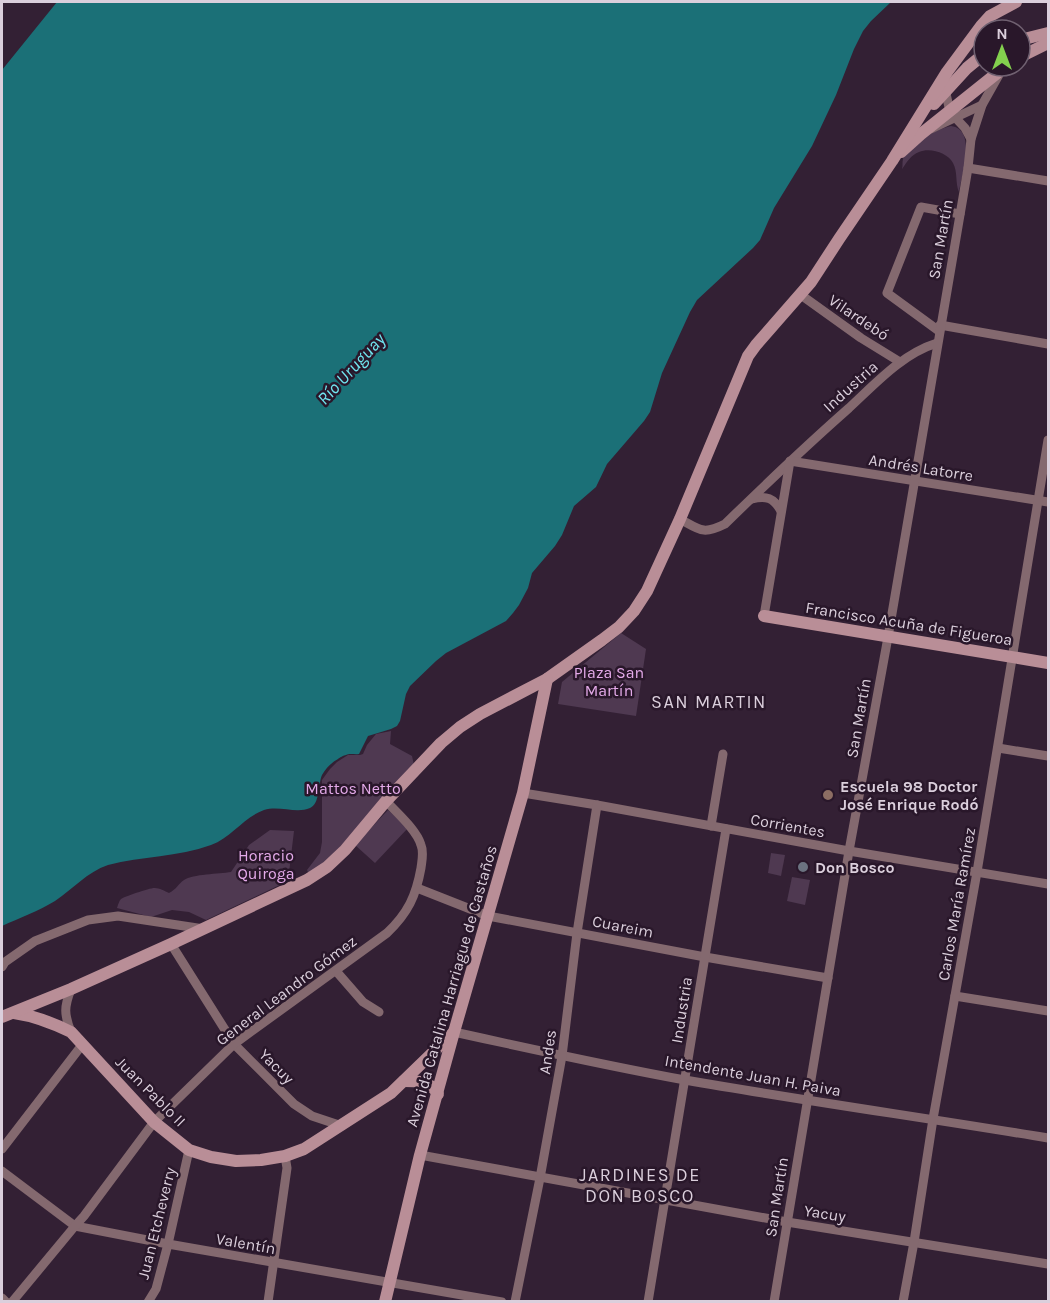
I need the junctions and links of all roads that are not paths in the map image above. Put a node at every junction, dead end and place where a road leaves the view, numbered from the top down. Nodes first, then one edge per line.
1 (1016, 2) edge
2 (1048, 33) edge
3 (1032, 37) edge
4 (1048, 43) edge
5 (1032, 51) edge
6 (972, 64) edge
7 (947, 72) junction
8 (993, 78) edge
9 (998, 78) edge
10 (945, 92) junction
11 (982, 105) junction
12 (953, 115) junction
13 (917, 130) junction
14 (971, 140) junction
15 (968, 168) junction
16 (1048, 181) edge
17 (960, 214) junction
18 (801, 295) junction
19 (940, 328) junction
20 (937, 343) junction
21 (1048, 344) edge
22 (900, 362) junction
23 (1048, 440) edge
24 (790, 460) junction
25 (914, 481) junction
26 (749, 500) junction
27 (1038, 500) junction
28 (1048, 502) edge
29 (781, 511) junction
30 (680, 519) junction
31 (764, 616) joint
32 (888, 637) junction
33 (1012, 657) junction
34 (1048, 663) edge
35 (547, 679) junction
36 (998, 748) junction
37 (723, 754) dead end
38 (1048, 756) edge
39 (523, 793) junction
40 (386, 801) junction
41 (597, 805) junction
42 (711, 826) junction
43 (726, 829) junction
44 (849, 851) junction
45 (977, 872) junction
46 (1048, 884) edge
47 (417, 888) junction
48 (489, 916) junction
49 (204, 929) junction
50 (577, 933) junction
51 (171, 944) junction
52 (705, 957) junction
53 (2, 967) edge
54 (336, 971) junction
55 (828, 978) junction
56 (71, 989) junction
57 (955, 996) junction
58 (1048, 1011) edge
59 (379, 1012) dead end
60 (6, 1015) edge
61 (71, 1032) junction
62 (454, 1032) junction
63 (234, 1044) junction
64 (82, 1045) junction
65 (562, 1056) junction
66 (684, 1080) junction
67 (404, 1081) junction
68 (438, 1094) junction
69 (807, 1100) junction
70 (933, 1119) junction
71 (154, 1122) junction
72 (342, 1126) junction
73 (1048, 1138) edge
74 (2, 1149) edge
75 (189, 1150) junction
76 (420, 1155) junction
77 (285, 1156) junction
78 (2, 1171) edge
79 (540, 1178) junction
80 (664, 1201) junction
81 (787, 1222) junction
82 (75, 1226) junction
83 (914, 1242) junction
84 (168, 1244) junction
85 (274, 1263) junction
86 (1048, 1264) edge
87 (390, 1282) junction
88 (2, 1298) edge
89 (6, 1302) edge
90 (12, 1302) edge
91 (148, 1302) edge
92 (268, 1302) edge
93 (385, 1302) edge
94 (502, 1302) edge
95 (514, 1302) edge
96 (648, 1302) edge
97 (774, 1302) edge
98 (903, 1302) edge

1 - 7 street
2 - 3 street
4 - 5 street
6 - 10 street
7 - 10 street
7 - 13 street
8 - 12 street
9 - 11 street, San Martín
10 - 12 street
10 - 13 street
11 - 12 street
11 - 14 street, San Martín
12 - 13 street
12 - 14 street
13 - 18 street
14 - 15 street, San Martín
15 - 16 street
15 - 17 street, San Martín
17 - 19 street, San Martín
17 - 19 street
18 - 22 street, Vilardebó
18 - 30 street
19 - 20 street, San Martín
19 - 21 street
20 - 22 street, Industria
20 - 25 street, San Martín
22 - 24 street, Industria
23 - 27 street, Carlos María Ramírez
24 - 25 street, Andrés Latorre
24 - 26 street, Industria
24 - 29 street
25 - 27 street, Andrés Latorre
25 - 32 street, San Martín
26 - 29 street
26 - 30 street, Industria
27 - 28 street, Andrés Latorre
27 - 33 street, Carlos María Ramírez
29 - 31 street
30 - 35 street
31 - 32 street, Francisco Acuña de Figueroa
32 - 33 street, Francisco Acuña de Figueroa
32 - 44 street, San Martín
33 - 34 street, Francisco Acuña de Figueroa
33 - 36 street, Carlos María Ramírez
35 - 39 street, Avenida Catalina Harriague de Castaños
35 - 40 street
36 - 38 street
36 - 45 street, Carlos María Ramírez
37 - 42 street
39 - 41 street, Corrientes
39 - 48 street, Avenida Catalina Harriague de Castaños
40 - 47 street, General Leandro Gómez
40 - 49 street
41 - 42 street, Corrientes
41 - 50 street, Andes
42 - 43 street, Corrientes
43 - 44 street, Corrientes
43 - 52 street, Industria
44 - 45 street, Corrientes
44 - 55 street, San Martín
45 - 46 street, Corrientes
45 - 57 street, Carlos María Ramírez
47 - 48 street, Cuareim
47 - 54 street, General Leandro Gómez
48 - 50 street, Cuareim
48 - 62 street, Avenida Catalina Harriague de Castaños
49 - 51 street
49 - 53 street
50 - 52 street, Cuareim
50 - 65 street, Andes
51 - 56 street
51 - 63 street, Yacuy
52 - 55 street, Cuareim
52 - 66 street, Industria
54 - 59 street
54 - 63 street, General Leandro Gómez
55 - 69 street, San Martín
56 - 60 street
56 - 61 street
57 - 58 street
57 - 70 street, Carlos María Ramírez
60 - 61 street, Juan Pablo II
61 - 64 street, Juan Pablo II
62 - 65 street, Intendente Juan H. Paiva
62 - 67 street, Juan Pablo II
62 - 68 street, Avenida Catalina Harriague de Castaños
63 - 71 street, General Leandro Gómez
63 - 72 street, Yacuy
64 - 71 street, Juan Pablo II
64 - 74 street
65 - 66 street, Intendente Juan H. Paiva
65 - 79 street, Andes
66 - 69 street, Intendente Juan H. Paiva
66 - 80 street, Industria
67 - 68 street
67 - 72 street, Juan Pablo II
68 - 76 street, Avenida Catalina Harriague de Castaños
69 - 70 street, Intendente Juan H. Paiva
69 - 81 street, San Martín
70 - 73 street, Intendente Juan H. Paiva
70 - 83 street, Carlos María Ramírez
71 - 75 street, Juan Pablo II
71 - 82 street, General Leandro Gómez
72 - 77 street, Juan Pablo II
75 - 77 street, Juan Pablo II
75 - 84 street, Juan Etcheverry
76 - 79 street, Yacuy
76 - 87 street, Avenida Catalina Harriague de Castaños
77 - 85 street
78 - 82 street, Valentín
79 - 80 street, Yacuy
79 - 95 street, Andes
80 - 81 street, Yacuy
80 - 96 street, Industria
81 - 83 street, Yacuy
81 - 97 street, San Martín
82 - 84 street, Valentín
82 - 90 street, General Leandro Gómez
83 - 86 street, Yacuy
83 - 98 street, Carlos María Ramírez
84 - 85 street, Valentín
84 - 91 street, Juan Etcheverry
85 - 87 street, Valentín
85 - 92 street
87 - 93 street, Avenida Catalina Harriague de Castaños
87 - 94 street, Valentín
88 - 89 street

